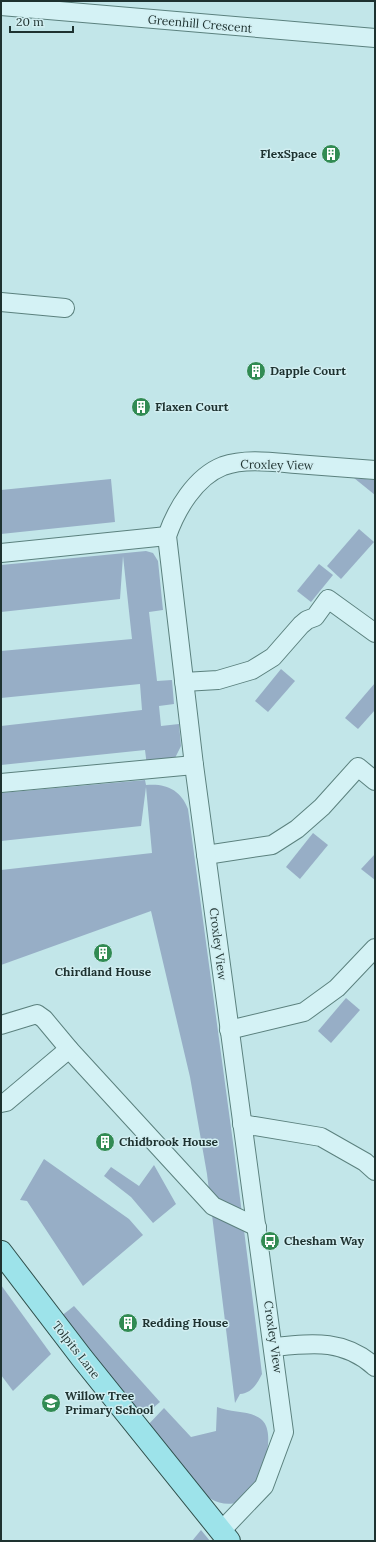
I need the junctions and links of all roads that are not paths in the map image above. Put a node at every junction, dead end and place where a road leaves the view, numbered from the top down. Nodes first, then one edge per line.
1 (1, 6) edge
2 (375, 38) edge
3 (1, 302) edge
4 (65, 308) dead end
5 (375, 470) edge
6 (167, 536) junction
7 (1, 553) edge
8 (375, 634) edge
9 (184, 682) junction
10 (194, 765) junction
11 (375, 781) edge
12 (1, 783) edge
13 (206, 855) junction
14 (375, 948) edge
15 (1, 1025) edge
16 (229, 1030) junction
17 (69, 1049) junction
18 (1, 1103) edge
19 (242, 1124) junction
20 (375, 1171) edge
21 (257, 1228) junction
22 (1, 1252) edge
23 (274, 1347) junction
24 (375, 1367) edge
25 (225, 1536) edge

1 - 2 street, Greenhill Crescent
3 - 4 street
5 - 6 street, Croxley View
6 - 7 street
6 - 9 street, Croxley View
8 - 9 street
9 - 10 street, Croxley View
10 - 12 street
10 - 13 street, Croxley View
11 - 13 street
13 - 16 street, Croxley View
14 - 16 street
15 - 17 street
16 - 19 street, Croxley View
17 - 18 street
17 - 21 street
19 - 20 street
19 - 21 street, Croxley View
21 - 23 street, Croxley View
22 - 25 main road, Tolpits Lane
23 - 24 street
23 - 25 street, Croxley View

